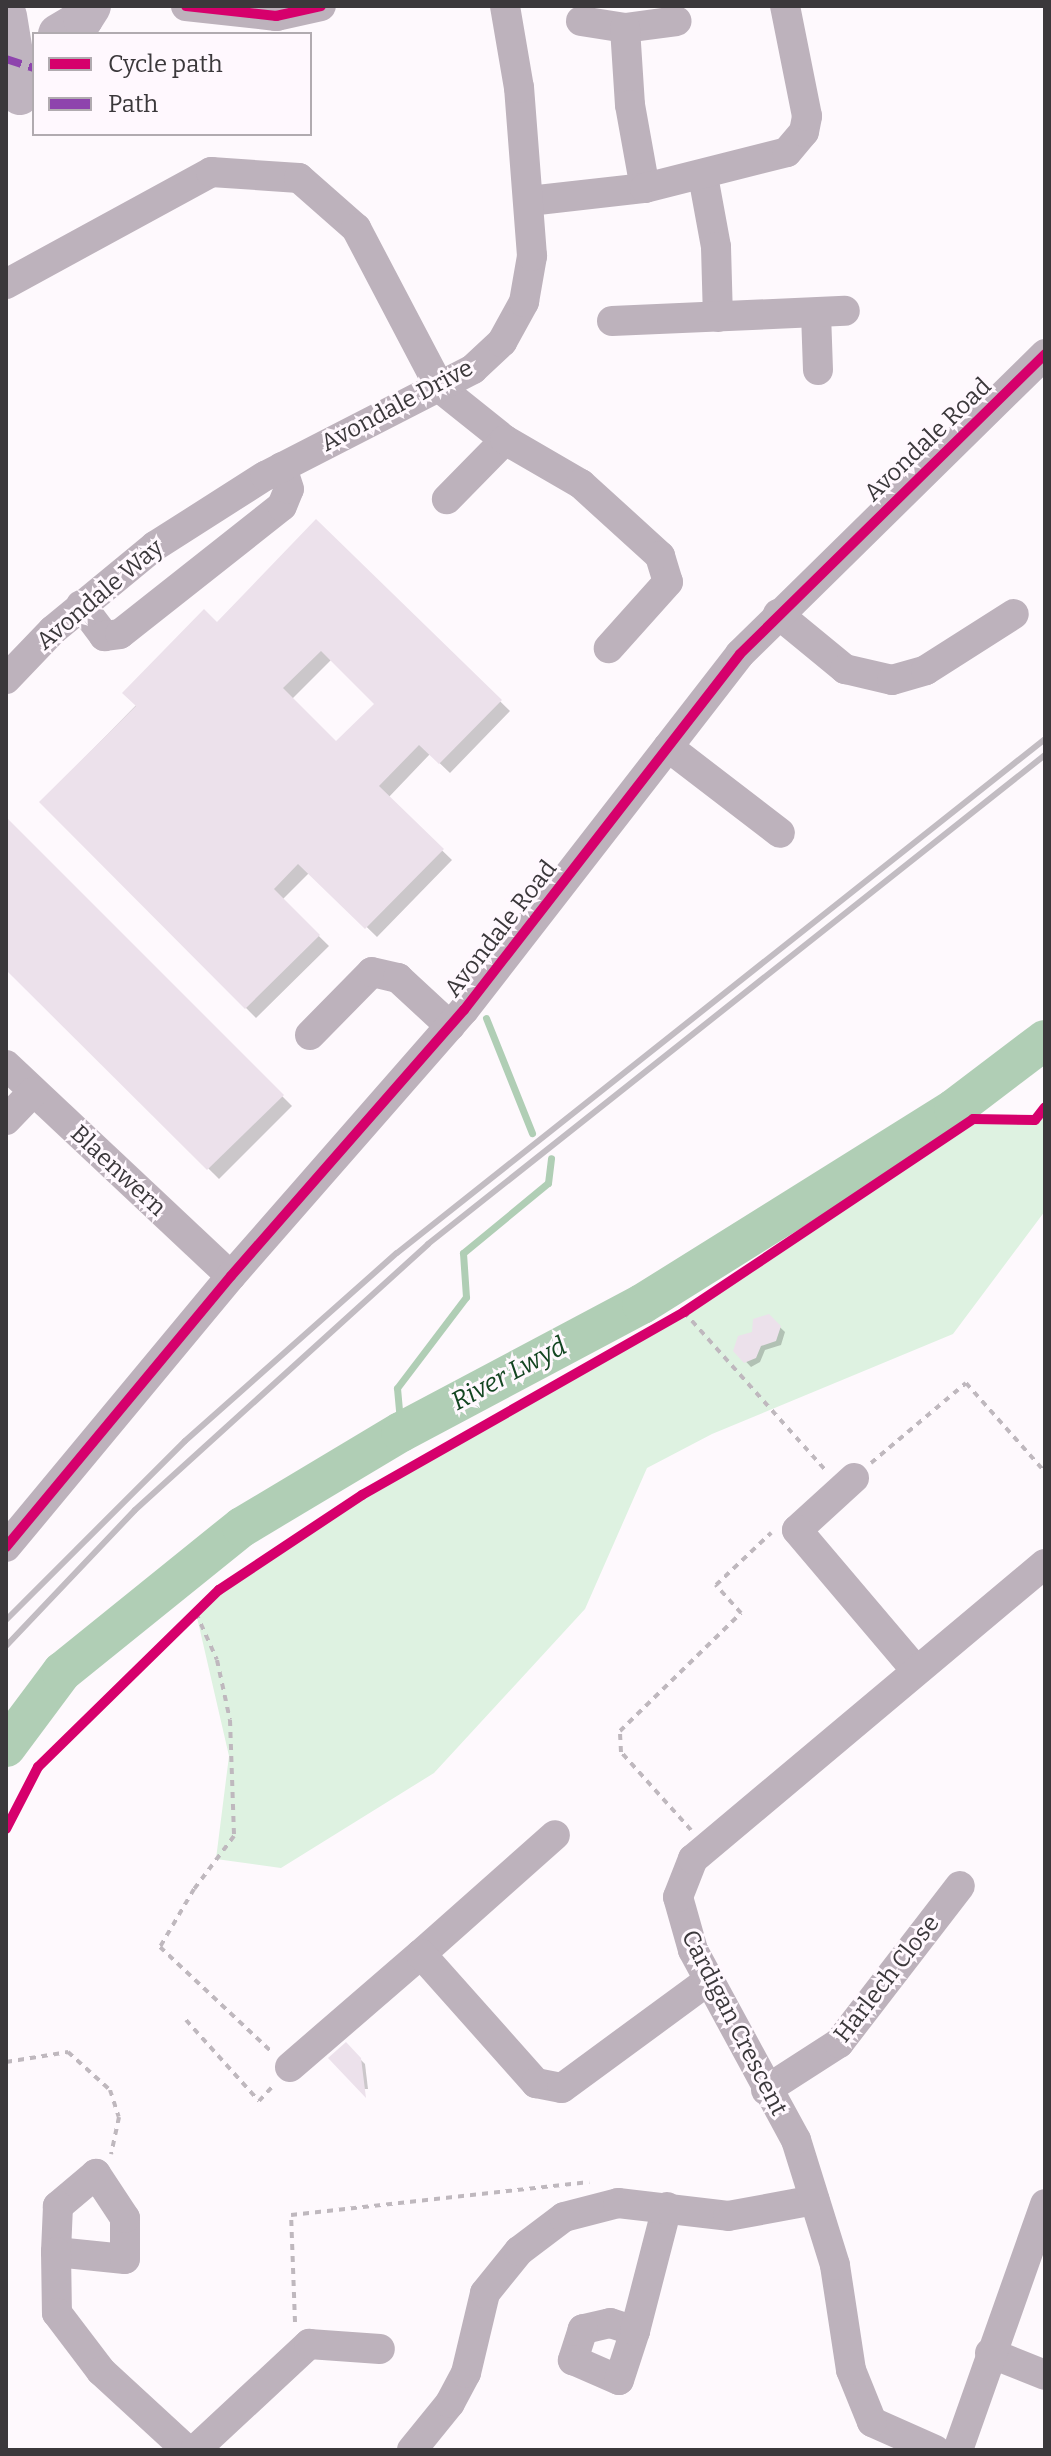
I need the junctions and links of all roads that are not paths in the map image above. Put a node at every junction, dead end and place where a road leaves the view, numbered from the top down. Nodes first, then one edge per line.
1 (186, 6) edge
2 (321, 6) edge
3 (505, 6) edge
4 (786, 6) edge
5 (581, 21) dead end
6 (677, 21) dead end
7 (625, 28) junction
8 (32, 67) edge
9 (20, 99) edge
10 (703, 176) junction
11 (645, 188) junction
12 (529, 201) junction
13 (6, 284) edge
14 (718, 317) junction
15 (612, 321) dead end
16 (1045, 354) edge
17 (818, 370) dead end
18 (440, 388) junction
19 (505, 440) junction
20 (282, 467) junction
21 (447, 499) dead end
22 (199, 517) joint
23 (81, 605) junction
24 (778, 614) junction
25 (1014, 614) dead end
26 (609, 648) dead end
27 (6, 679) edge
28 (668, 747) junction
29 (780, 833) dead end
30 (450, 1026) junction
31 (310, 1035) dead end
32 (6, 1065) edge
33 (33, 1092) junction
34 (6, 1120) edge
35 (231, 1276) junction
36 (848, 1483) road end
37 (6, 1547) edge
38 (1045, 1564) edge
39 (915, 1669) junction
40 (555, 1835) dead end
41 (960, 1886) dead end
42 (421, 1954) junction
43 (709, 1980) junction
44 (290, 2067) road end
45 (766, 2090) junction
46 (815, 2200) junction
47 (1045, 2204) edge
48 (667, 2207) junction
49 (56, 2252) junction
50 (635, 2331) dead end
51 (380, 2349) dead end
52 (990, 2353) junction
53 (1045, 2375) edge
54 (187, 2450) edge
55 (195, 2450) edge
56 (412, 2450) edge
57 (935, 2450) edge
58 (958, 2450) edge

1 - 2 street
3 - 12 street, Avondale Drive
4 - 10 street
5 - 7 street
6 - 7 street
7 - 11 street
8 - 9 main road
10 - 11 street
10 - 14 street
11 - 12 street
12 - 18 street, Avondale Drive
13 - 18 street
14 - 15 street
14 - 17 street
16 - 24 street, Avondale Road
18 - 19 street
18 - 20 street, Avondale Drive
19 - 21 street
19 - 26 street
20 - 22 street, Avondale Drive
20 - 23 street
22 - 23 street, Avondale Way
23 - 27 street, Avondale Way
24 - 25 street
24 - 28 street, Avondale Road
28 - 29 street
28 - 30 street, Avondale Road
30 - 31 street
30 - 35 street, Avondale Road
32 - 33 street, Blaenwern
33 - 34 street
33 - 35 street, Blaenwern
35 - 37 street, Avondale Road
36 - 39 street
38 - 39 street, Cardigan Crescent
39 - 43 street, Cardigan Crescent
40 - 42 street
41 - 45 street, Harlech Close
42 - 43 street
42 - 44 street
43 - 45 street, Cardigan Crescent
45 - 46 street, Cardigan Crescent
46 - 48 street
46 - 57 street, Cardigan Crescent
47 - 52 street
48 - 50 street
48 - 56 street
49 - 49 street
49 - 54 street
51 - 55 street
52 - 53 street
52 - 58 street

